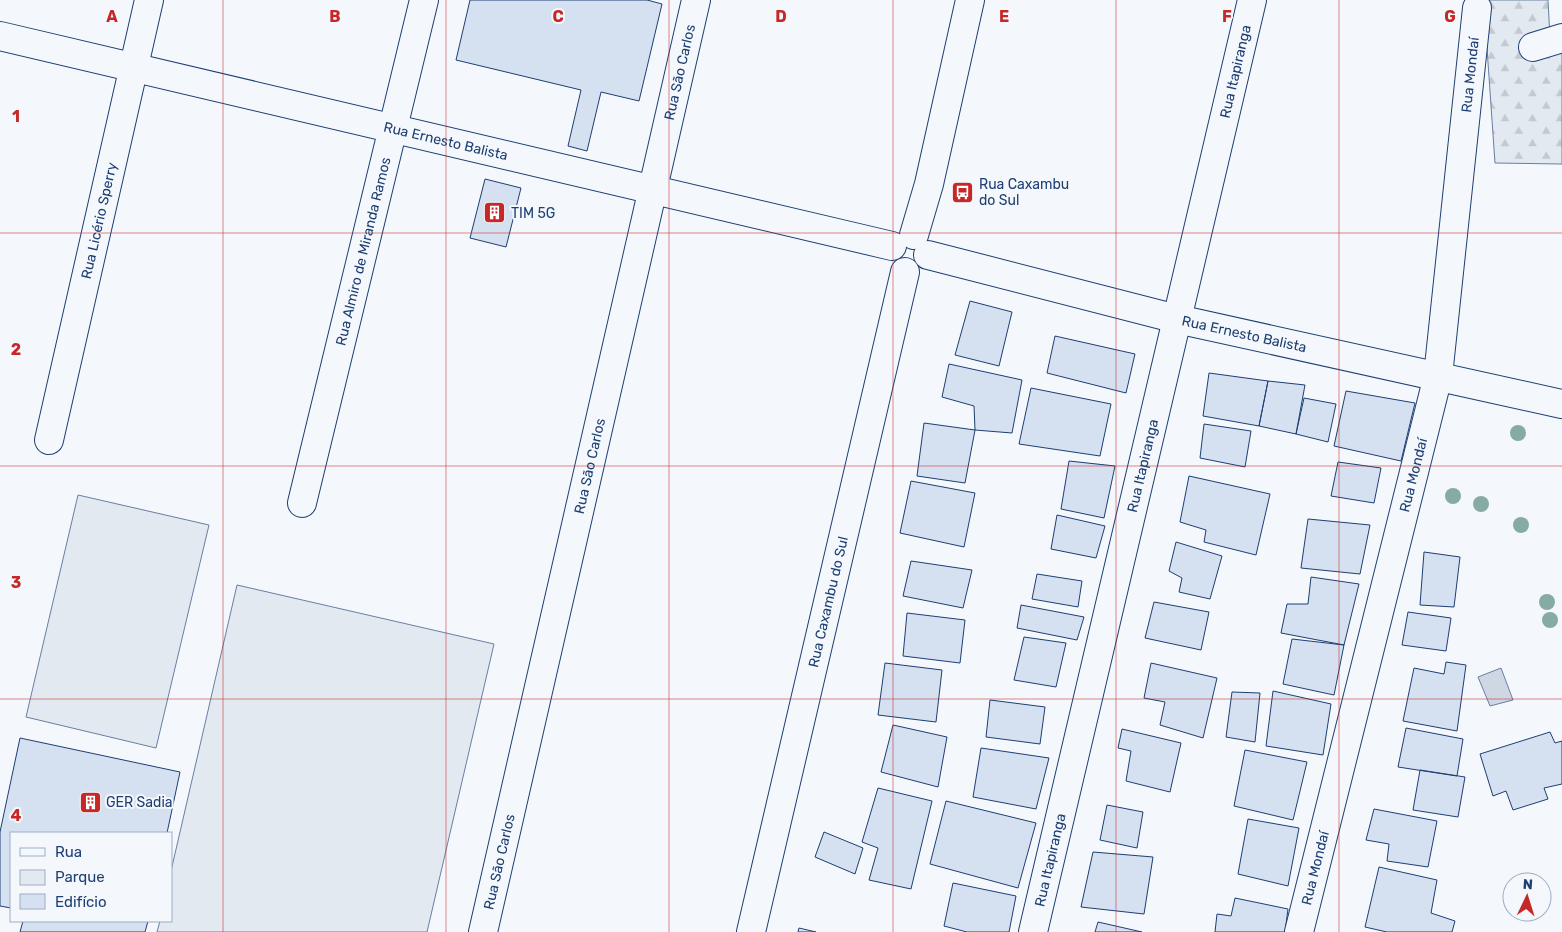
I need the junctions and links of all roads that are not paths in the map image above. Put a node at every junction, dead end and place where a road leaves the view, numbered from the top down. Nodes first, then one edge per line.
1 (149, 0) edge
2 (424, 0) edge
3 (696, 0) edge
4 (970, 0) edge
5 (1252, 0) edge
6 (1477, 8) dead end
7 (0, 36) edge
8 (1562, 38) edge
9 (1533, 47) dead end
10 (134, 67) junction
11 (393, 129) junction
12 (652, 190) junction
13 (911, 246) junction
14 (1177, 319) junction
15 (1438, 376) junction
16 (1562, 404) edge
17 (49, 440) dead end
18 (302, 503) dead end
19 (482, 932) edge
20 (751, 932) edge
21 (1033, 932) edge
22 (1299, 932) edge

1 - 10 street, Rua Licério Sperry
2 - 11 street, Rua Almiro de Miranda Ramos
3 - 12 street, Rua São Carlos
4 - 13 street
5 - 14 street, Rua Itapiranga
6 - 15 street, Rua Mondaí
7 - 10 street, Rua Ernesto Balista
8 - 9 street
10 - 11 street, Rua Ernesto Balista
10 - 17 street, Rua Licério Sperry
11 - 12 street, Rua Ernesto Balista
11 - 18 street, Rua Almiro de Miranda Ramos
12 - 13 street, Rua Ernesto Balista
12 - 19 street, Rua São Carlos
13 - 14 street, Rua Ernesto Balista
13 - 20 street, Rua Caxambu do Sul
14 - 15 street, Rua Ernesto Balista
14 - 21 street, Rua Itapiranga
15 - 16 street, Rua Ernesto Balista
15 - 22 street, Rua Mondaí

